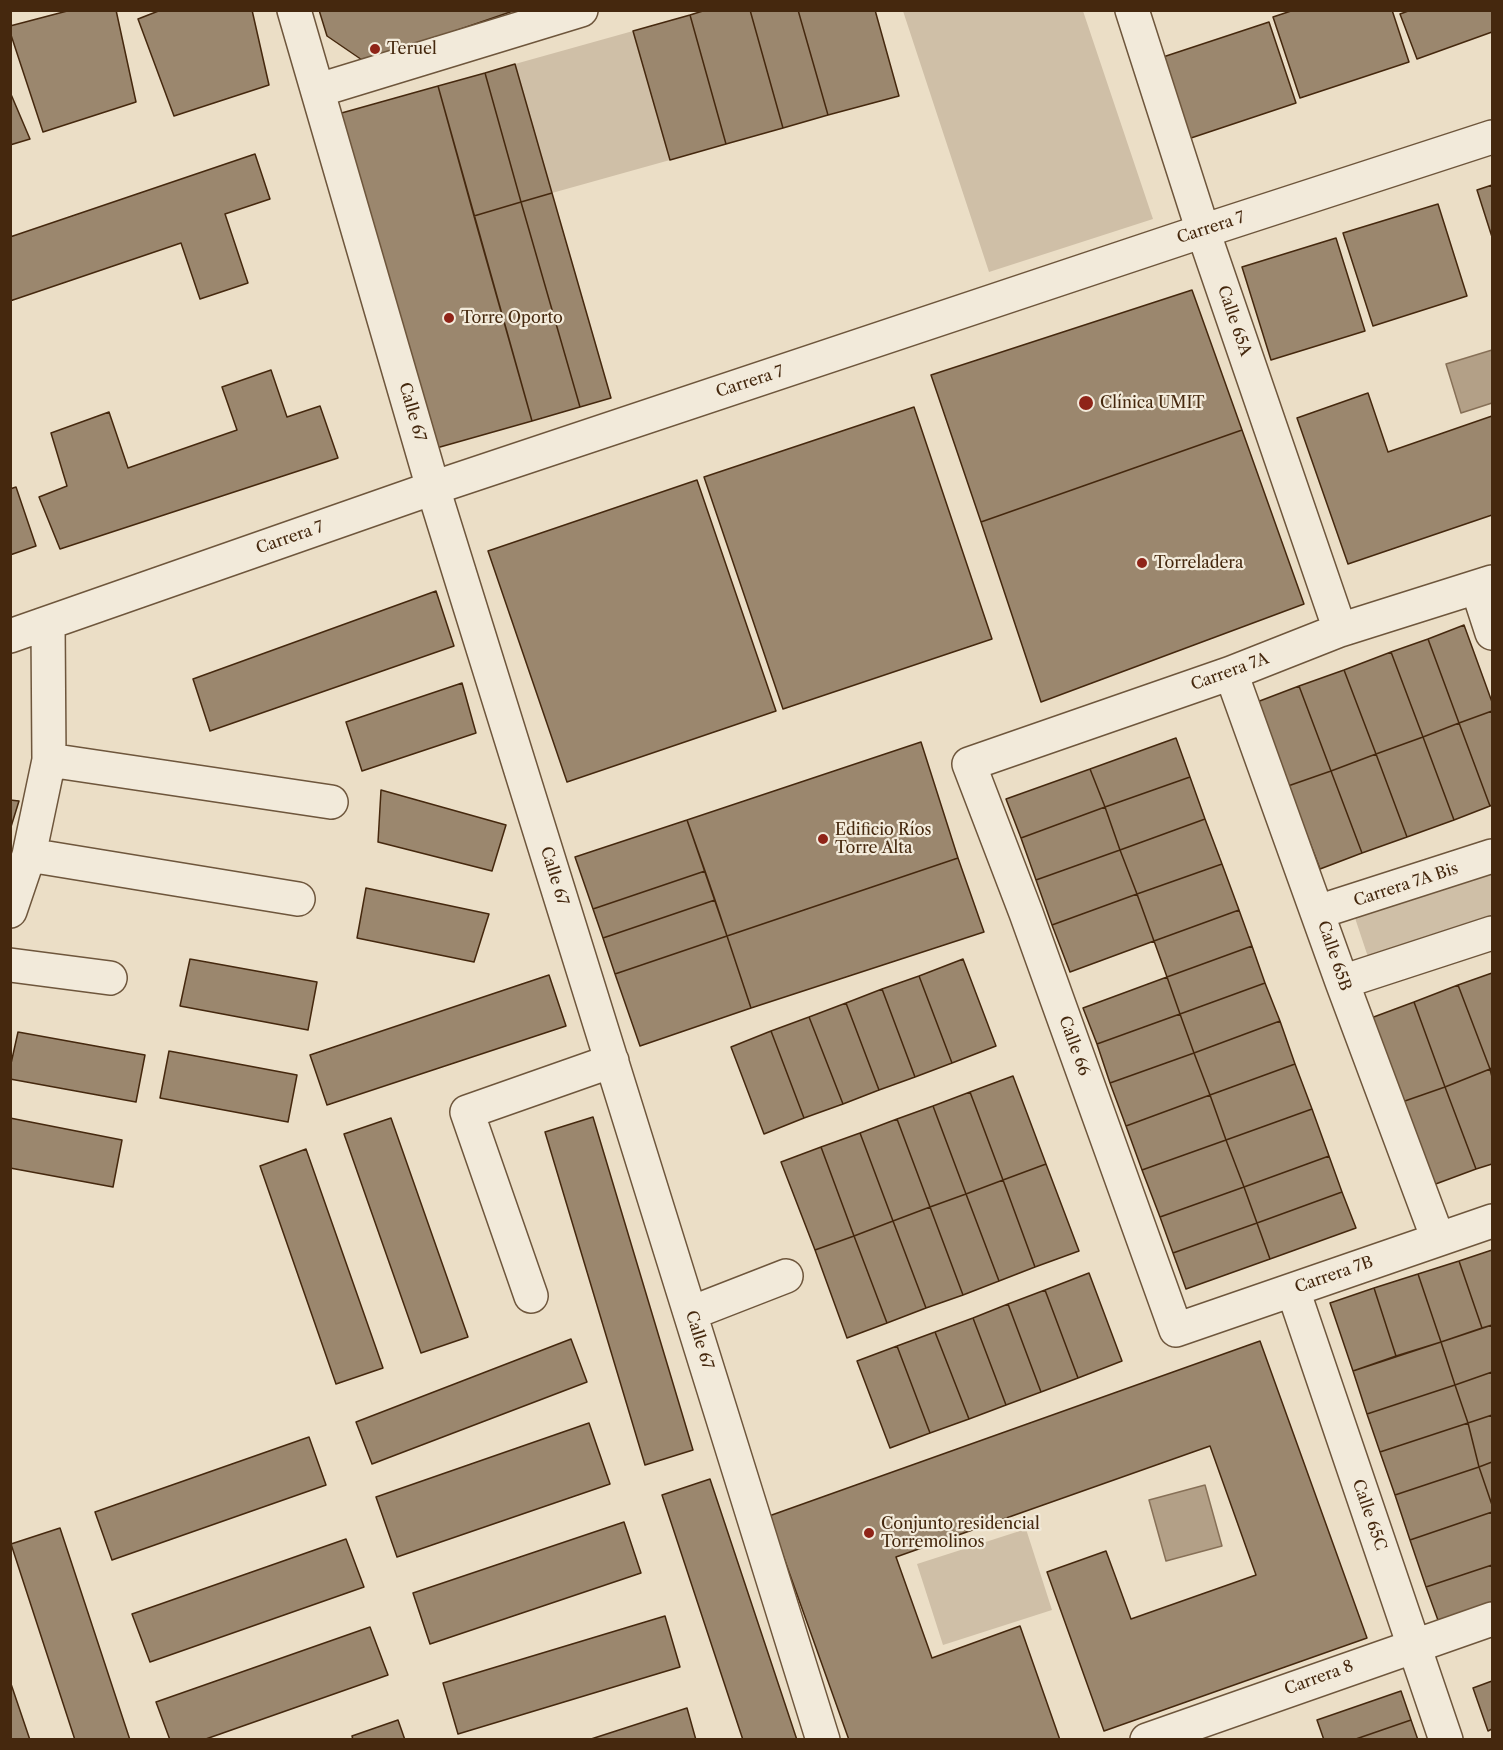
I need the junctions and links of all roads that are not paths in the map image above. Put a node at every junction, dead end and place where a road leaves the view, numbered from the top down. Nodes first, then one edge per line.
1 (294, 10) edge
2 (581, 10) edge
3 (1132, 10) edge
4 (319, 90) junction
5 (1492, 137) edge
6 (1203, 231) junction
7 (434, 488) junction
8 (1485, 585) edge
9 (48, 623) junction
10 (1340, 630) junction
11 (1492, 633) edge
12 (10, 636) edge
13 (1231, 673) junction
14 (49, 760) junction
15 (969, 764) joint
16 (331, 802) dead end
17 (29, 855) junction
18 (1492, 856) edge
19 (298, 898) dead end
20 (10, 911) edge
21 (1318, 912) junction
22 (1492, 933) edge
23 (10, 965) edge
24 (110, 978) dead end
25 (1342, 982) junction
26 (612, 1061) junction
27 (1492, 1221) edge
28 (1438, 1239) junction
29 (786, 1276) dead end
30 (1293, 1290) junction
31 (531, 1296) dead end
32 (691, 1313) junction
33 (1176, 1330) joint
34 (1492, 1619) edge
35 (1414, 1645) junction
36 (824, 1740) edge
37 (1147, 1740) edge
38 (1446, 1740) edge

1 - 4 street, Calle 67
2 - 4 street
3 - 6 street, Calle 65A
4 - 7 street, Calle 67
5 - 6 street, Carrera 7
6 - 7 street, Carrera 7
6 - 10 street, Calle 65A
7 - 9 street, Carrera 7
7 - 26 street, Calle 67
8 - 10 street, Carrera 7A
8 - 11 street
9 - 12 street, Carrera 7
9 - 14 street
10 - 13 street, Carrera 7A
13 - 15 street, Carrera 7A
13 - 21 street, Calle 65B
14 - 16 street
14 - 17 street
15 - 33 street, Calle 66
17 - 19 street
17 - 20 street
18 - 21 street, Carrera 7A Bis
21 - 25 street, Calle 65B
22 - 25 street
23 - 24 street
25 - 28 street, Calle 65B
26 - 31 street
26 - 32 street, Calle 67
27 - 28 street, Carrera 7B
28 - 30 street, Carrera 7B
29 - 32 street
30 - 33 street, Carrera 7B
30 - 35 street, Calle 65C
32 - 36 street, Calle 67
34 - 35 street, Carrera 8
35 - 37 street, Carrera 8
35 - 38 street, Calle 65C

